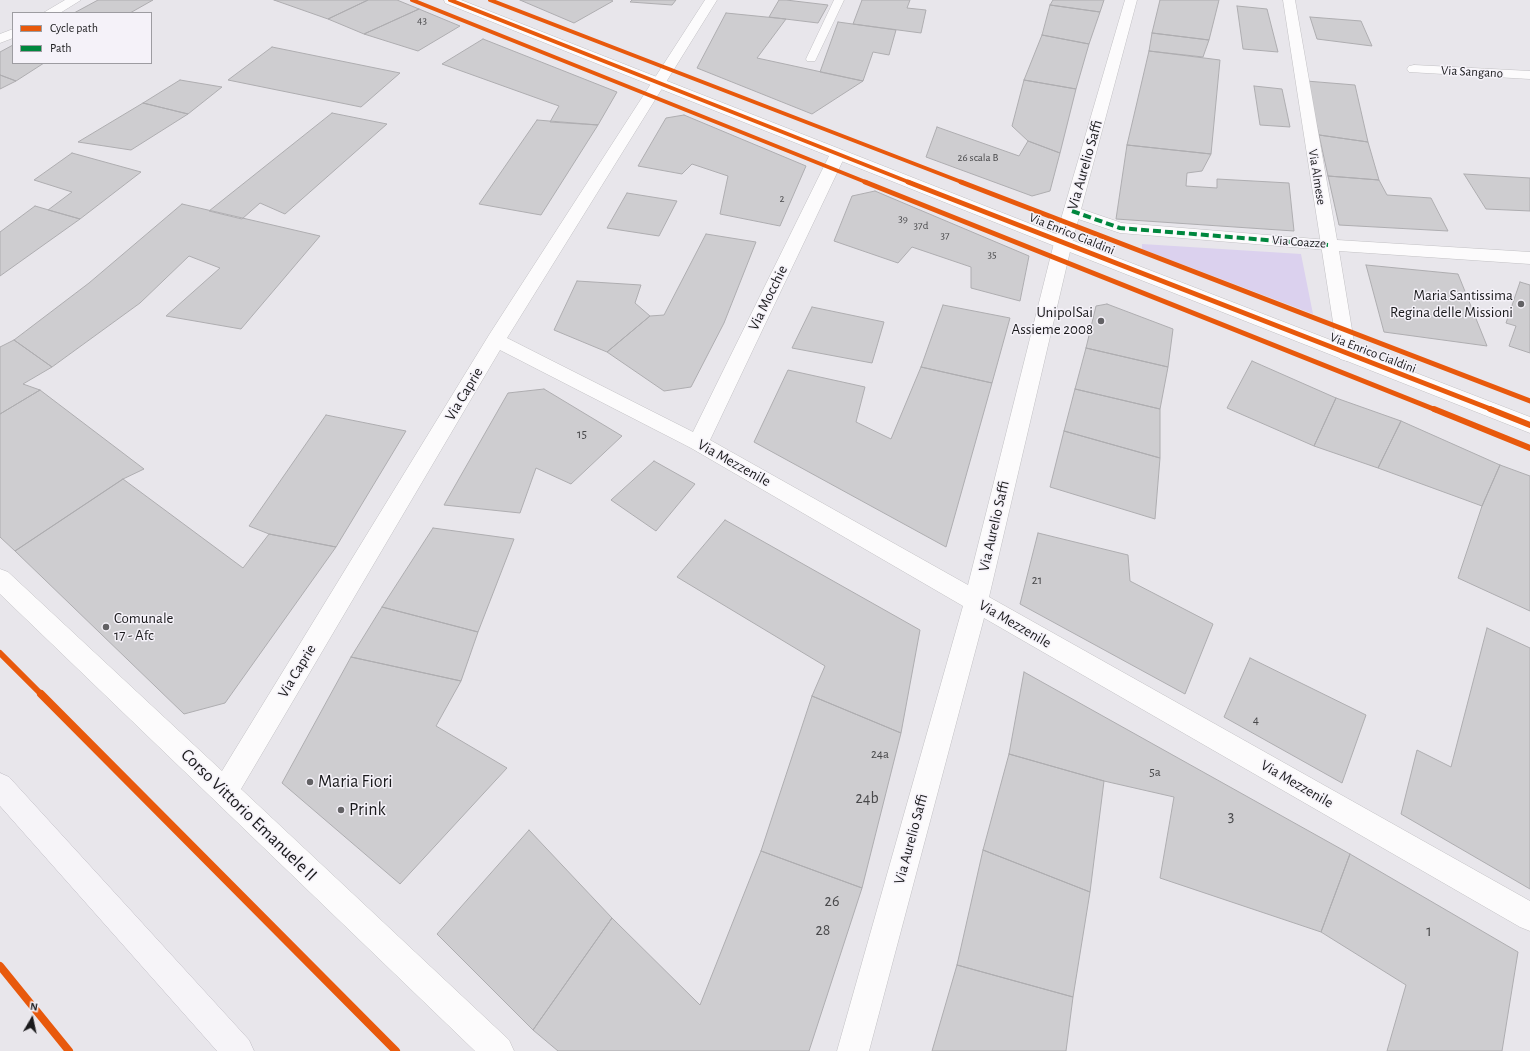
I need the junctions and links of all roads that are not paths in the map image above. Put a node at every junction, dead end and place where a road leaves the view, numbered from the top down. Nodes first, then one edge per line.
1 (75, 0) edge
2 (450, 0) edge
3 (711, 0) edge
4 (840, 0) edge
5 (1131, 0) edge
6 (1289, 0) edge
7 (52, 12) edge
8 (12, 33) edge
9 (0, 39) edge
10 (811, 59) dead end
11 (1414, 69) dead end
12 (1530, 75) edge
13 (659, 84) junction
14 (838, 154) junction
15 (1072, 211) junction
16 (1063, 243) junction
17 (1328, 245) junction
18 (1530, 258) edge
19 (496, 340) junction
20 (1347, 354) junction
21 (1530, 425) edge
22 (698, 443) junction
23 (0, 579) edge
24 (976, 602) junction
25 (0, 786) edge
26 (224, 792) junction
27 (1530, 917) edge
28 (238, 1051) edge
29 (498, 1051) edge
30 (853, 1051) edge

1 - 7 street
2 - 13 street, Via Enrico Cialdini
3 - 13 street, Via Caprie
4 - 10 lane
5 - 15 street, Via Aurelio Saffi
6 - 17 street, Via Almese
8 - 9 street
11 - 12 street, Via Sangano
13 - 14 street, Via Enrico Cialdini
13 - 19 street, Via Caprie
14 - 16 street, Via Enrico Cialdini
14 - 22 street, Via Mocchie
15 - 16 street, Via Aurelio Saffi
15 - 17 street, Via Coazze
16 - 20 street, Via Enrico Cialdini
16 - 24 street, Via Aurelio Saffi
17 - 18 street, Via Coazze
17 - 20 street, Via Almese
19 - 22 street, Via Mezzenile
19 - 26 street, Via Caprie
20 - 21 street, Via Enrico Cialdini
22 - 24 street, Via Mezzenile
23 - 26 street, Corso Vittorio Emanuele II
24 - 27 street, Via Mezzenile
24 - 30 street, Via Aurelio Saffi
25 - 28 main road
26 - 29 street, Corso Vittorio Emanuele II

